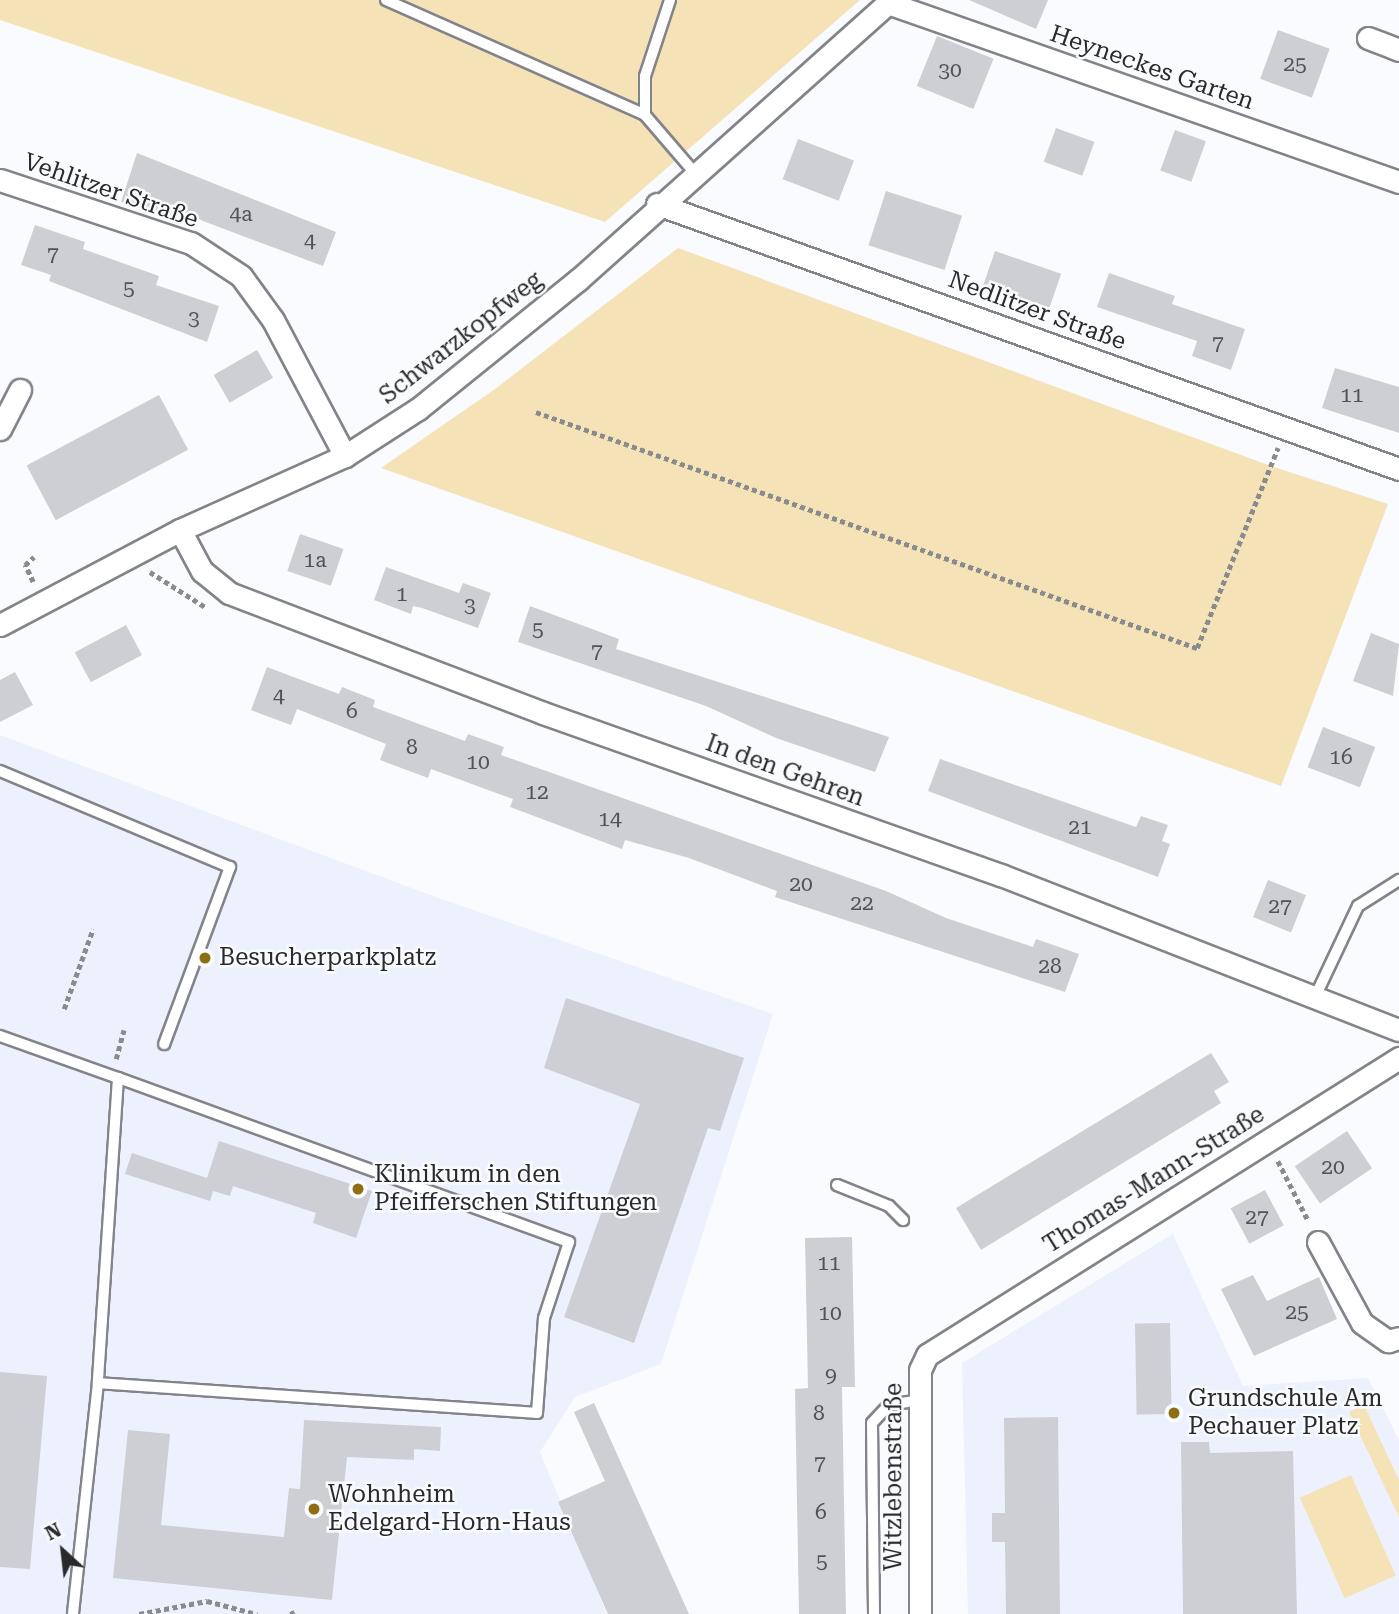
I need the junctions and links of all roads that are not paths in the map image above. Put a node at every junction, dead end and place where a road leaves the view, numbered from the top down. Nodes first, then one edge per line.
1 (386, 0) edge
2 (670, 0) edge
3 (890, 1) edge
4 (1368, 38) dead end
5 (1399, 50) edge
6 (645, 115) junction
7 (694, 172) junction
8 (0, 180) edge
9 (1399, 182) edge
10 (657, 204) junction
11 (20, 390) dead end
12 (0, 429) edge
13 (345, 456) junction
14 (1399, 469) edge
15 (180, 530) junction
16 (0, 625) edge
17 (0, 771) edge
18 (1399, 880) edge
19 (1315, 997) junction
20 (1399, 1030) edge
21 (0, 1036) edge
22 (164, 1044) dead end
23 (1399, 1058) edge
24 (118, 1078) junction
25 (837, 1185) dead end
26 (902, 1220) dead end
27 (1318, 1242) road end
28 (1399, 1338) edge
29 (937, 1345) joint
30 (98, 1383) junction
31 (920, 1401) junction
32 (73, 1614) edge
33 (874, 1614) edge
34 (920, 1614) edge

1 - 6 lane
2 - 6 lane
3 - 7 street, Schwarzkopfweg
3 - 9 street, Heyneckes Garten
4 - 5 street
6 - 7 lane
7 - 10 street, Schwarzkopfweg
8 - 13 street, Vehlitzer Straße
10 - 13 street, Schwarzkopfweg
10 - 14 street, Nedlitzer Straße
11 - 12 street
13 - 15 street, Schwarzkopfweg
15 - 16 street, Schwarzkopfweg
15 - 19 street, In den Gehren
17 - 22 lane
18 - 19 lane
19 - 20 street, In den Gehren
21 - 24 lane
23 - 29 street, Thomas-Mann-Straße
24 - 30 lane
24 - 30 lane
25 - 26 lane
27 - 28 street
29 - 31 street, Witzlebenstraße
30 - 32 lane
31 - 33 lane
31 - 34 street, Witzlebenstraße

